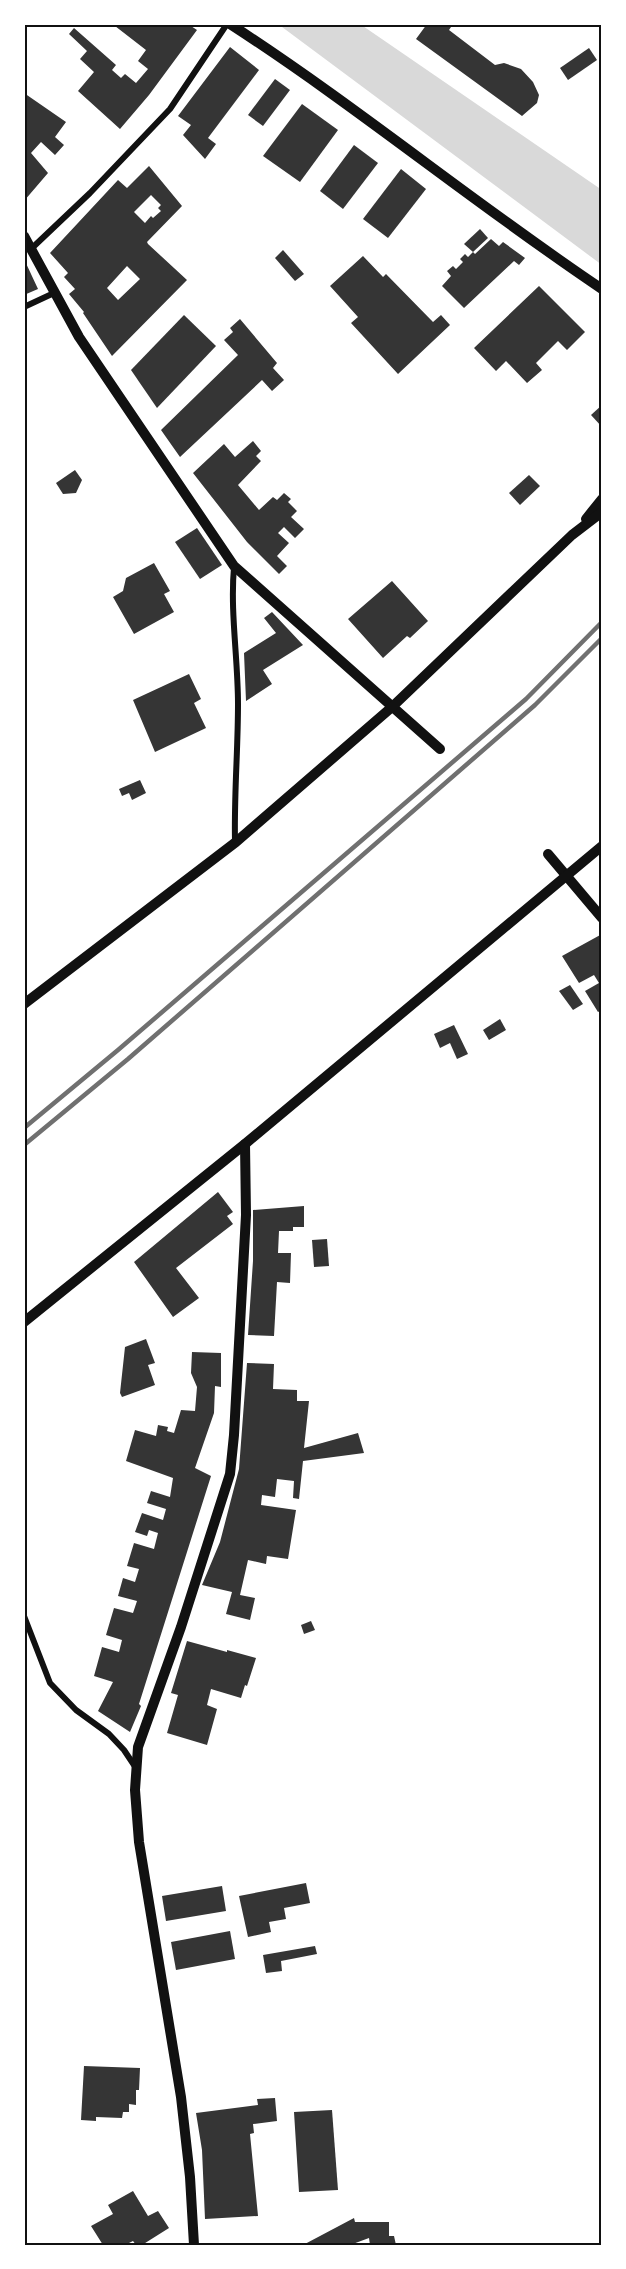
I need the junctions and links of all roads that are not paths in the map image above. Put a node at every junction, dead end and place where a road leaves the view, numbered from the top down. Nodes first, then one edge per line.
1 (228, 24) edge
2 (24, 236) edge
3 (31, 250) junction
4 (602, 289) edge
5 (54, 293) junction
6 (24, 307) edge
7 (602, 500) edge
8 (602, 512) edge
9 (572, 535) junction
10 (234, 566) junction
11 (392, 707) junction
12 (440, 748) dead end
13 (236, 842) junction
14 (602, 846) edge
15 (548, 854) dead end
16 (568, 876) junction
17 (602, 918) edge
18 (24, 1004) edge
19 (245, 1144) junction
20 (24, 1322) edge
21 (24, 1616) edge
22 (136, 1768) junction
23 (194, 2245) edge

1 - 3 street
1 - 4 street
2 - 3 street
3 - 5 street
5 - 6 street
5 - 10 street
7 - 9 street
8 - 9 street
9 - 11 street
10 - 11 street
10 - 13 street
11 - 12 street
11 - 13 street
13 - 18 street
14 - 16 street
15 - 16 street
16 - 17 street
16 - 19 street
19 - 20 street
19 - 22 street
21 - 22 street
22 - 23 street

